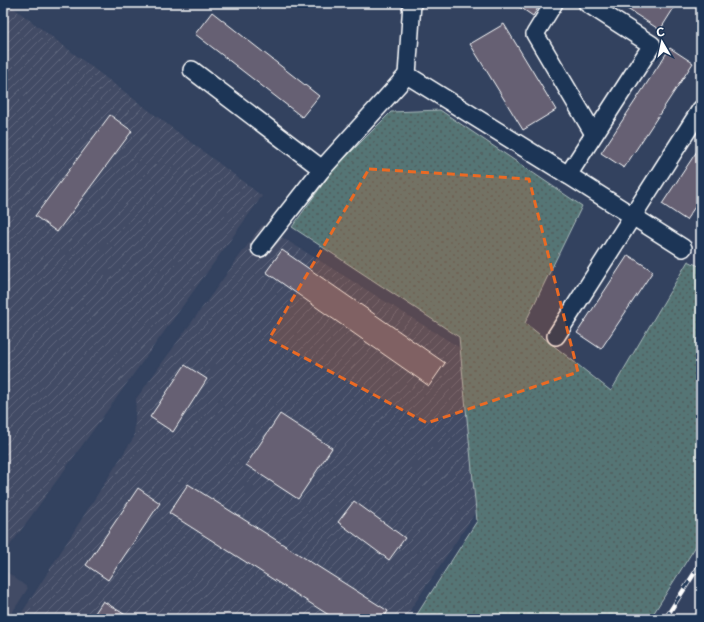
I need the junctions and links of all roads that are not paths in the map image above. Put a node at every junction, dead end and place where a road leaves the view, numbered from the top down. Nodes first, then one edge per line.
1 (412, 3) edge
2 (554, 3) edge
3 (587, 3) edge
4 (192, 70) dead end
5 (407, 75) junction
6 (701, 109) edge
7 (594, 134) junction
8 (322, 169) junction
9 (568, 174) junction
10 (633, 216) junction
11 (260, 248) dead end
12 (683, 248) dead end
13 (556, 336) dead end

1 - 5 lane
2 - 7 lane
3 - 7 lane
4 - 8 lane
5 - 8 lane
5 - 9 lane
6 - 10 lane
7 - 9 lane
8 - 11 lane
9 - 10 lane
10 - 12 lane
10 - 13 lane

